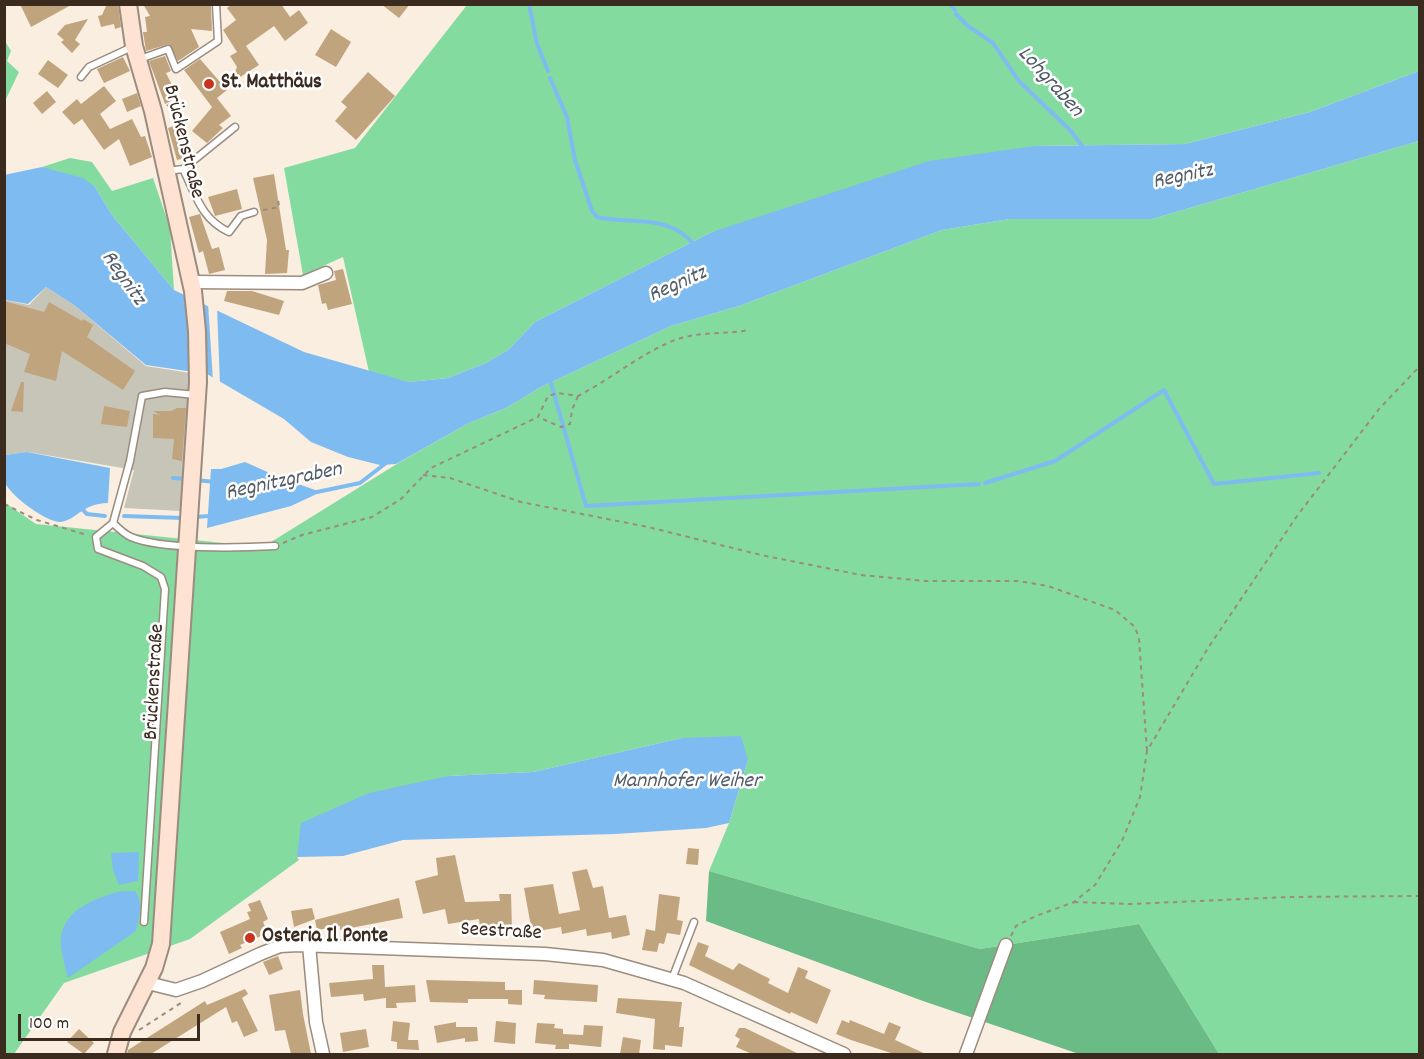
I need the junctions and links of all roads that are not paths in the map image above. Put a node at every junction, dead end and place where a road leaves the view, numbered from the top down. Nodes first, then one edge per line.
1 (128, 4) edge
2 (216, 4) edge
3 (135, 53) junction
4 (81, 77) dead end
5 (235, 127) dead end
6 (183, 168) junction
7 (166, 171) junction
8 (254, 212) road end
9 (326, 273) dead end
10 (192, 286) junction
11 (197, 389) junction
12 (112, 523) junction
13 (180, 545) junction
14 (275, 546) road end
15 (144, 922) dead end
16 (694, 922) dead end
17 (309, 945) junction
18 (1006, 945) road end
19 (672, 979) junction
20 (148, 983) junction
21 (820, 1050) edge
22 (116, 1054) edge
23 (323, 1054) edge
24 (844, 1054) edge
25 (966, 1054) edge

1 - 3 main road, Brückenstraße
2 - 3 lane
3 - 4 lane
3 - 7 main road, Brückenstraße
5 - 6 lane
6 - 7 lane
6 - 8 lane
7 - 10 main road, Brückenstraße
9 - 10 street
10 - 11 main road, Brückenstraße
11 - 12 lane
11 - 13 main road, Brückenstraße
12 - 13 lane
12 - 15 lane
13 - 14 lane
13 - 20 main road, Brückenstraße
16 - 19 lane
17 - 19 street, Seestraße
17 - 20 street, Seestraße
17 - 23 street
18 - 25 street
19 - 21 street, Seestraße
20 - 22 main road, Brückenstraße
21 - 24 street, Seestraße

